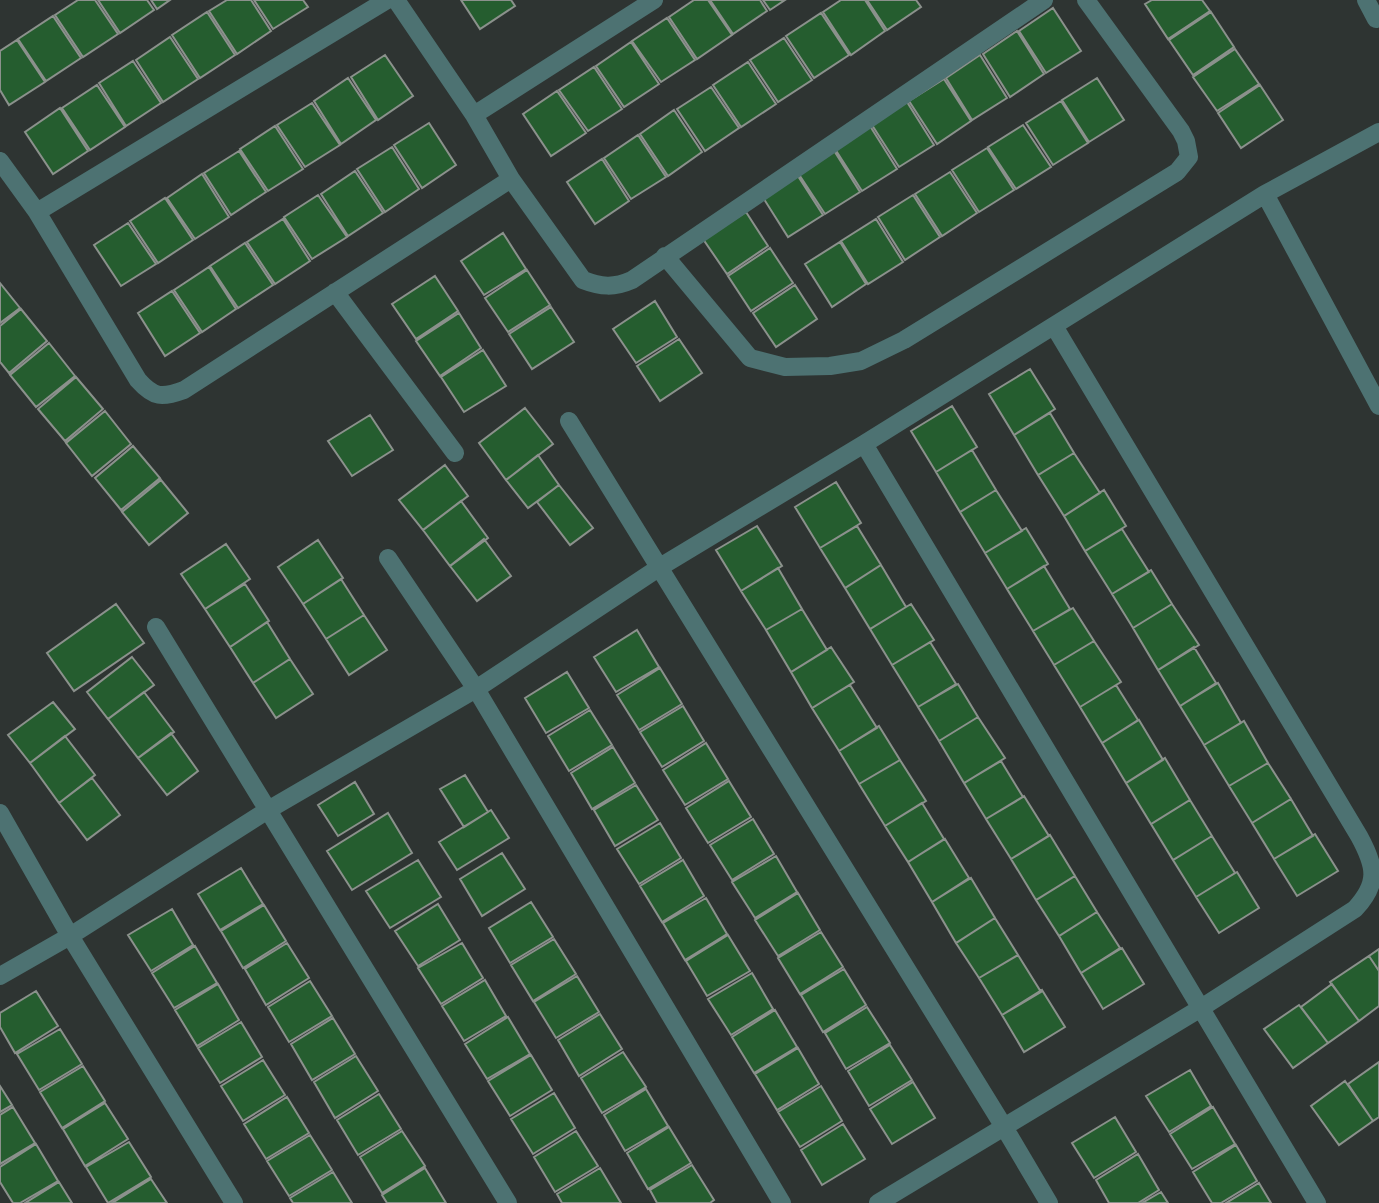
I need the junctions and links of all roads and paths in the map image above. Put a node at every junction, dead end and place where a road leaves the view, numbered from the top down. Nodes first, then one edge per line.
1 (387, 0) edge
2 (396, 0) edge
3 (654, 0) edge
4 (1044, 0) edge
5 (1086, 0) edge
6 (1366, 0) edge
7 (1376, 19) dead end
8 (474, 115) junction
9 (1379, 132) edge
10 (0, 161) edge
11 (511, 179) junction
12 (1265, 194) junction
13 (37, 212) junction
14 (665, 256) junction
15 (335, 292) junction
16 (1054, 326) junction
17 (1379, 405) edge
18 (569, 421) dead end
19 (864, 444) junction
20 (455, 453) dead end
21 (388, 558) dead end
22 (660, 567) junction
23 (156, 627) dead end
24 (476, 689) junction
25 (268, 810) junction
26 (0, 813) edge
27 (70, 936) junction
28 (0, 976) edge
29 (1201, 1008) junction
30 (1004, 1128) junction
31 (234, 1203) edge
32 (508, 1203) edge
33 (782, 1203) edge
34 (878, 1203) edge
35 (1049, 1203) edge
36 (1317, 1203) edge

1 - 13 street
2 - 8 street
3 - 8 street
4 - 14 street
5 - 14 street
6 - 7 street
8 - 11 street
9 - 12 street
10 - 13 street
11 - 14 street
11 - 15 street
12 - 16 street
12 - 17 street
13 - 15 street
15 - 20 street
16 - 19 street
16 - 29 street
18 - 22 street
19 - 22 street
19 - 29 street
21 - 24 street
22 - 24 street
22 - 30 street
23 - 25 street
24 - 25 street
24 - 33 street
25 - 27 street
25 - 32 street
26 - 27 street
27 - 28 street
27 - 31 street
29 - 30 street
29 - 36 street
30 - 34 street
30 - 35 street

